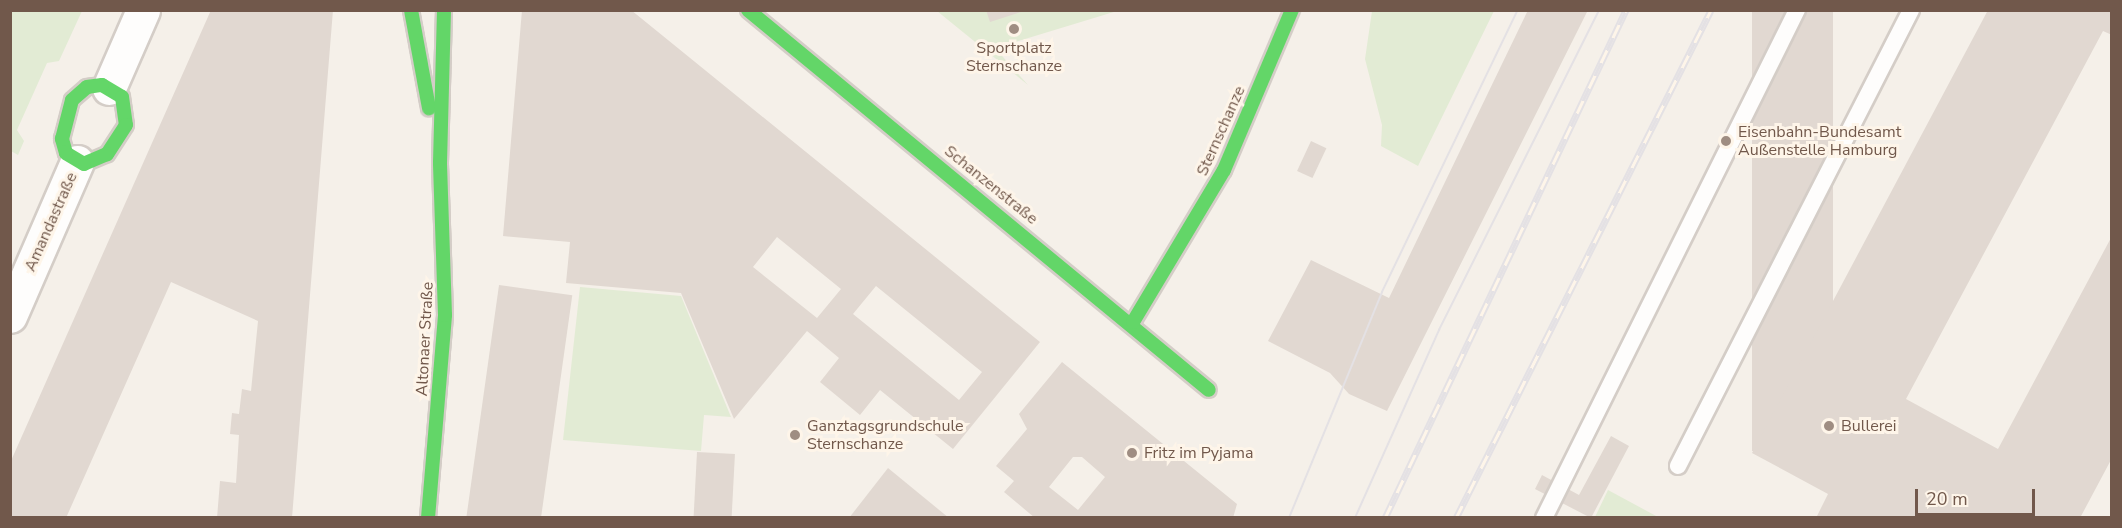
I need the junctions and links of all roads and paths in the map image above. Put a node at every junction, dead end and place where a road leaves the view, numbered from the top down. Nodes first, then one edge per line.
1 (143, 10) edge
2 (411, 10) edge
3 (444, 10) edge
4 (748, 10) edge
5 (1292, 10) edge
6 (1797, 10) edge
7 (1911, 10) edge
8 (109, 88) junction
9 (78, 162) junction
10 (440, 163) junction
11 (10, 316) edge
12 (1133, 322) junction
13 (1209, 390) dead end
14 (1678, 466) dead end
15 (428, 518) edge
16 (1545, 518) edge

1 - 8 street
2 - 10 street, Altonaer Straße
3 - 10 street, Altonaer Straße
4 - 12 street, Schanzenstraße
5 - 12 street, Sternschanze
6 - 16 lane
7 - 14 lane
8 - 9 street, Amandastraße
8 - 9 street, Amandastraße
9 - 11 street, Amandastraße
10 - 15 street, Altonaer Straße
12 - 13 street, Schanzenstraße

